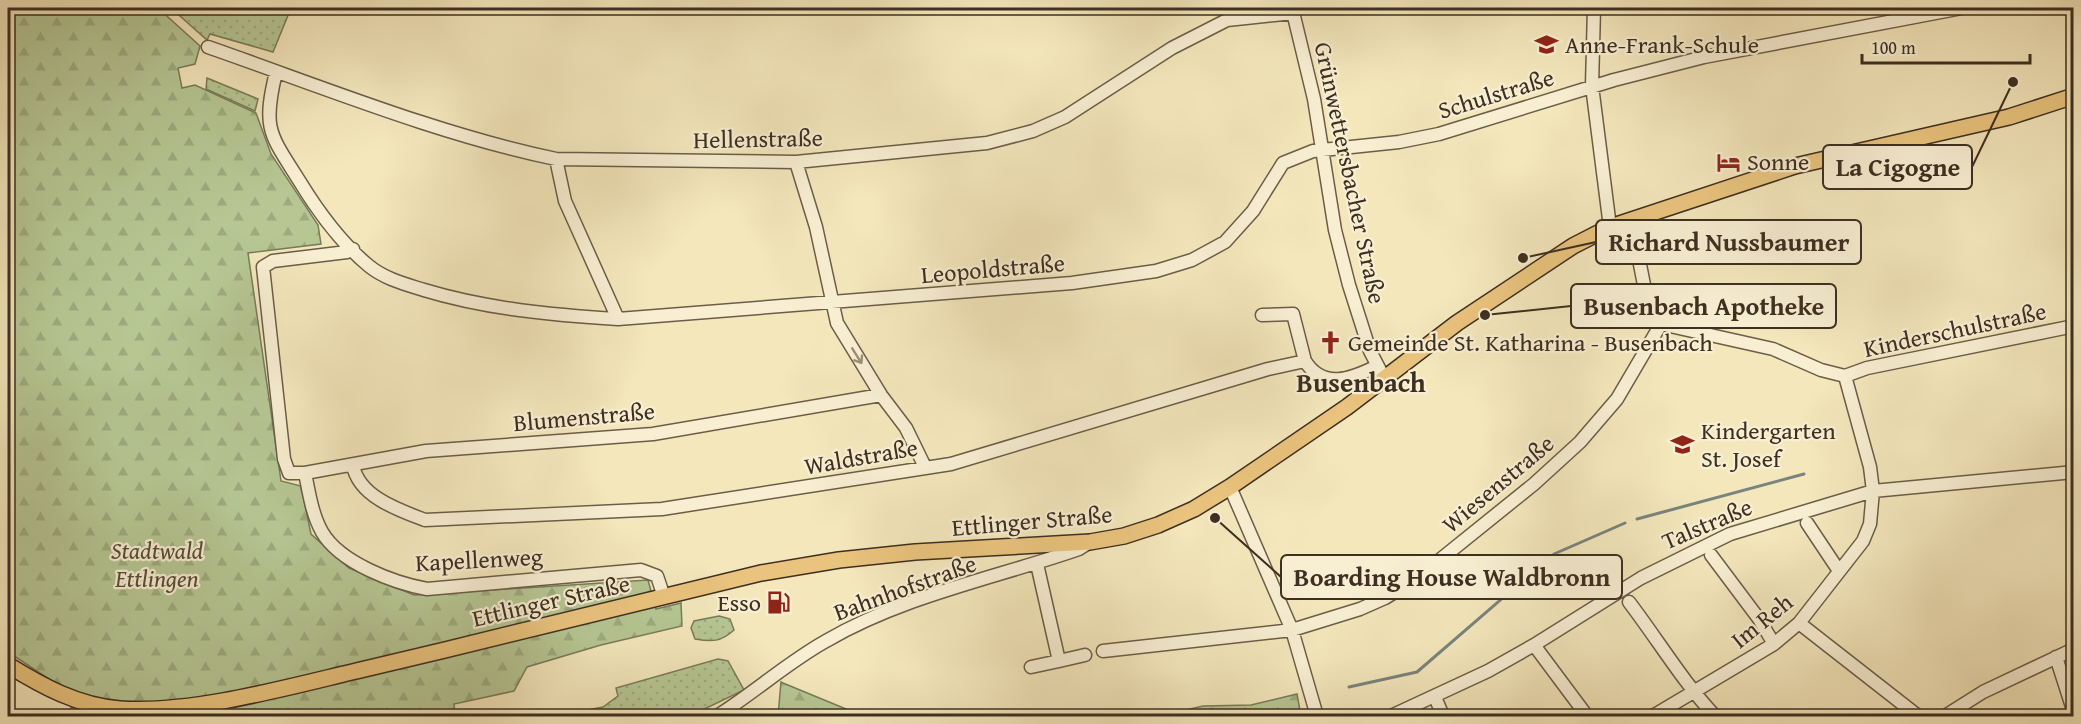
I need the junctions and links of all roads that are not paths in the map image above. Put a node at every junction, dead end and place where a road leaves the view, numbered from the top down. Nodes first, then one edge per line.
1 (1594, 8) edge
2 (1962, 8) edge
3 (1293, 10) edge
4 (208, 47) dead end
5 (276, 72) junction
6 (1592, 86) junction
7 (2073, 96) edge
8 (1322, 150) junction
9 (556, 159) junction
10 (796, 162) junction
11 (1631, 219) junction
12 (1610, 227) junction
13 (353, 249) junction
14 (832, 304) junction
15 (1262, 315) dead end
16 (618, 320) junction
17 (1661, 324) junction
18 (2073, 327) edge
19 (1305, 361) junction
20 (1381, 372) junction
21 (1845, 376) junction
22 (881, 395) junction
23 (353, 465) junction
24 (925, 467) junction
25 (2073, 472) edge
26 (305, 473) junction
27 (1230, 487) junction
28 (1873, 491) junction
29 (1807, 523) dead end
30 (1090, 542) junction
31 (1711, 555) dead end
32 (1036, 564) junction
33 (1839, 571) junction
34 (664, 597) junction
35 (1629, 602) dead end
36 (1799, 622) junction
37 (1292, 630) junction
38 (1774, 644) junction
39 (1534, 645) junction
40 (2073, 649) edge
41 (1102, 651) dead end
42 (1085, 655) dead end
43 (2056, 657) junction
44 (1059, 661) junction
45 (8, 664) edge
46 (1031, 667) dead end
47 (1694, 693) junction
48 (1435, 697) junction
49 (2073, 713) edge
50 (1442, 714) edge
51 (1918, 716) edge
52 (717, 717) edge
53 (1317, 717) edge
54 (1391, 717) edge
55 (1587, 717) edge
56 (1653, 717) edge
57 (1715, 717) edge
58 (1945, 717) edge

1 - 6 street
2 - 6 street, Schulstraße
3 - 8 street, Grünwettersbacher Straße
3 - 10 street, Hellenstraße
4 - 5 street, Hellenstraße
5 - 9 street, Hellenstraße
5 - 13 street, Leopoldstraße
6 - 8 street, Schulstraße
6 - 12 street
7 - 11 main road, Ettlinger Straße
8 - 14 street, Leopoldstraße
8 - 20 street, Grünwettersbacher Straße
9 - 10 street, Hellenstraße
9 - 16 street
10 - 14 street
11 - 12 main road, Ettlinger Straße
11 - 17 street
12 - 20 main road, Ettlinger Straße
13 - 16 street, Leopoldstraße
13 - 26 street, Blumenstraße
14 - 16 street, Leopoldstraße
14 -> 22 street
15 - 19 street
17 - 21 street, Kinderschulstraße
17 - 37 street, Wiesenstraße
18 - 21 street, Kinderschulstraße
19 - 20 street
19 - 24 street, Waldstraße
20 - 27 main road, Ettlinger Straße
21 - 28 street, Kinderschulstraße
22 - 23 street, Blumenstraße
22 - 24 street
23 - 24 street, Waldstraße
23 - 26 street, Blumenstraße
25 - 28 street, Talstraße
26 - 34 street, Kapellenweg
27 - 30 main road, Ettlinger Straße
27 - 37 street
28 - 33 street, Im Reh
28 - 39 street, Talstraße
29 - 33 street
30 - 32 street, Bahnhofstraße
30 - 34 main road, Ettlinger Straße
31 - 38 street
32 - 44 street
32 - 52 street, Bahnhofstraße
33 - 36 street, Im Reh
34 - 45 main road, Ettlinger Straße
35 - 47 street
36 - 38 street, Im Reh
36 - 51 street
37 - 41 street, Wiesenstraße
37 - 53 street
38 - 47 street, Im Reh
39 - 48 street, Talstraße
39 - 55 street
40 - 43 street
42 - 44 street
43 - 49 street
43 - 58 street
44 - 46 street
47 - 56 street, Im Reh
47 - 57 street
48 - 50 street
48 - 54 street, Talstraße

